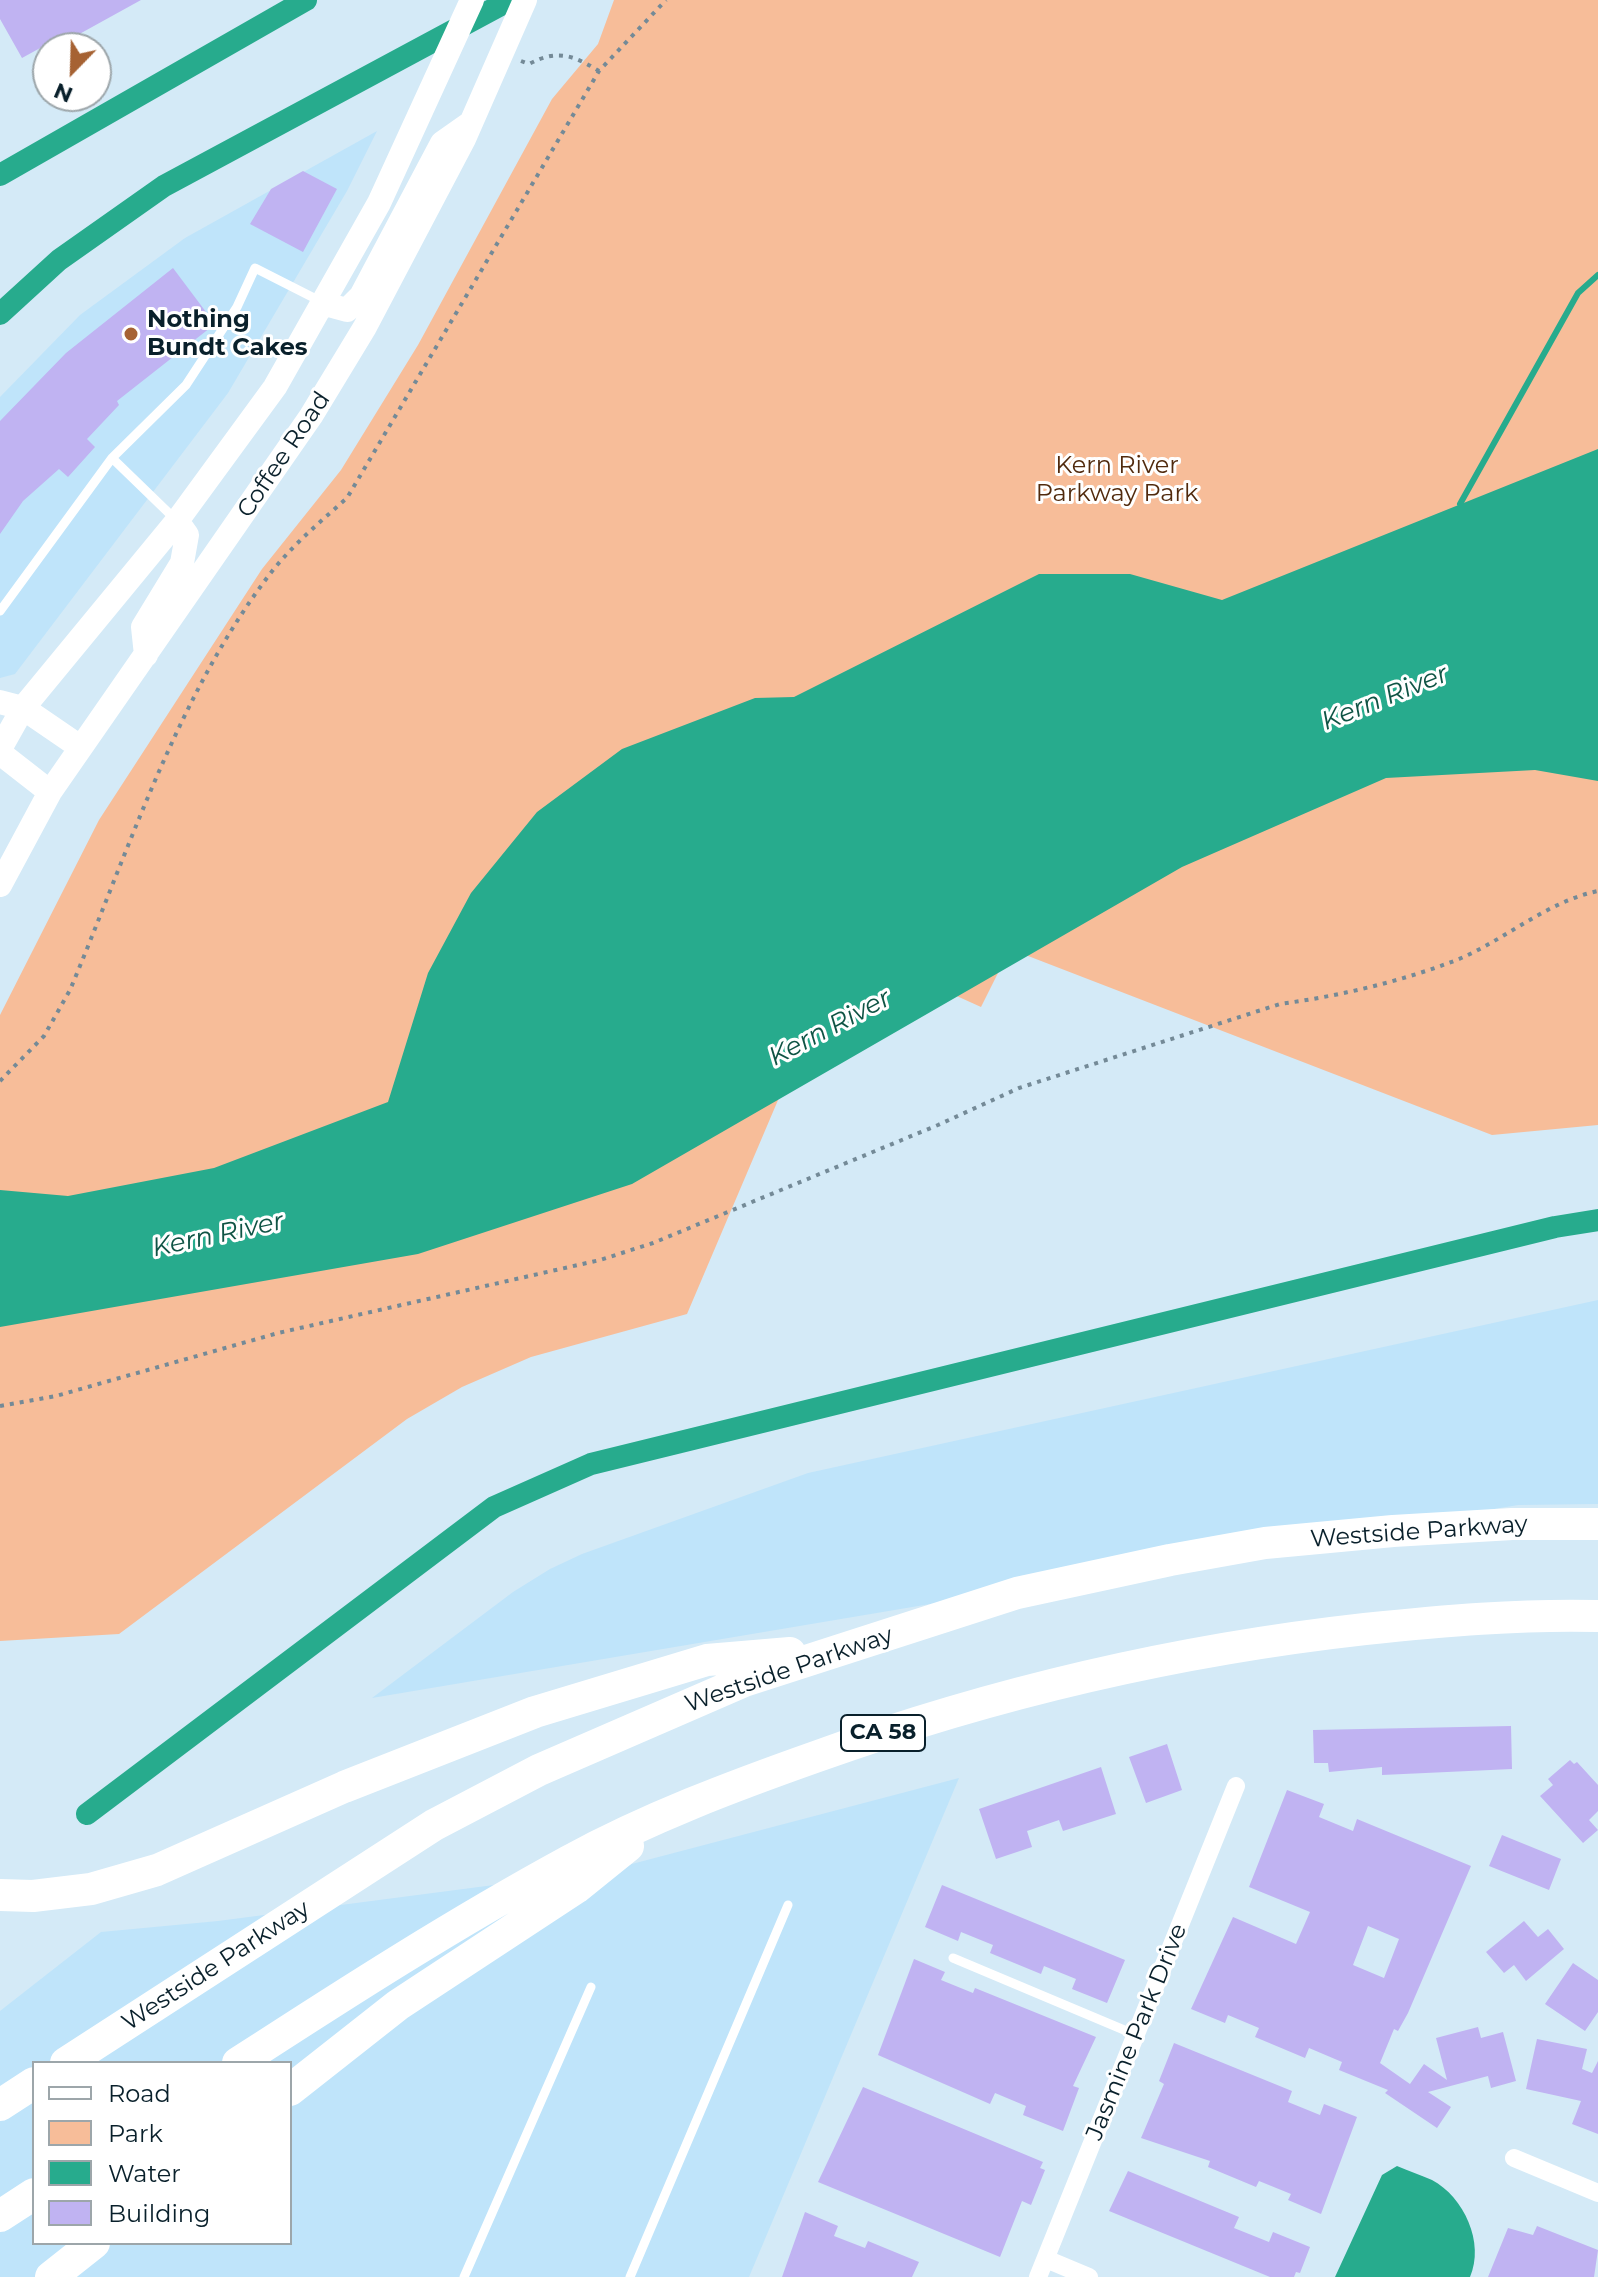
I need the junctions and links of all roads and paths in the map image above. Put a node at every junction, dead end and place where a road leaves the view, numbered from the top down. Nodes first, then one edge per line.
1 (472, 0) edge
2 (525, 0) edge
3 (666, 0) edge
4 (503, 52) junction
5 (599, 71) junction
6 (472, 122) junction
7 (325, 304) junction
8 (112, 458) junction
9 (177, 521) junction
10 (0, 611) edge
11 (146, 655) junction
12 (11, 705) edge
13 (80, 747) junction
14 (0, 751) edge
15 (50, 792) junction
16 (0, 885) edge
17 (1598, 891) edge
18 (0, 1081) edge
19 (0, 1406) edge
20 (1598, 1524) edge
21 (1598, 1616) edge
22 (849, 1649) junction
23 (1236, 1786) dead end
24 (709, 1795) junction
25 (0, 1895) edge
26 (788, 1905) dead end
27 (953, 1958) dead end
28 (591, 1987) dead end
29 (1136, 2035) junction
30 (69, 2061) edge
31 (241, 2061) edge
32 (32, 2084) edge
33 (292, 2088) edge
34 (0, 2105) edge
35 (1514, 2158) dead end
36 (1598, 2193) edge
37 (32, 2195) edge
38 (0, 2216) edge
39 (91, 2245) edge
40 (1046, 2259) junction
41 (51, 2277) edge
42 (464, 2277) edge
43 (630, 2277) edge
44 (1038, 2277) edge
45 (1089, 2277) edge

1 - 7 main road, Coffee Road
2 - 4 main road, Coffee Road
3 - 5 path
4 - 5 path
4 - 6 main road, Coffee Road
5 - 18 path
6 - 7 main road
6 - 11 main road, Coffee Road
7 - 8 lane
7 - 9 main road, Coffee Road
8 - 9 lane
8 - 10 lane
9 - 11 main road
9 - 12 main road, Coffee Road
11 - 13 main road, Coffee Road
12 - 13 main road
12 - 14 main road, Coffee Road
13 - 15 main road, Coffee Road
14 - 15 main road
15 - 16 main road, Coffee Road
17 - 19 path
20 - 22 highway, Westside Parkway
21 - 24 highway, CA 58
22 - 25 highway
22 - 30 highway, Westside Parkway
23 - 29 street, Jasmine Park Drive
24 - 31 highway, CA 58
24 - 33 highway
26 - 43 lane
27 - 29 lane
28 - 42 lane
29 - 40 street, Jasmine Park Drive
32 - 34 highway
35 - 36 street
37 - 38 highway
39 - 41 highway
40 - 44 street, Jasmine Park Drive
40 - 45 street

